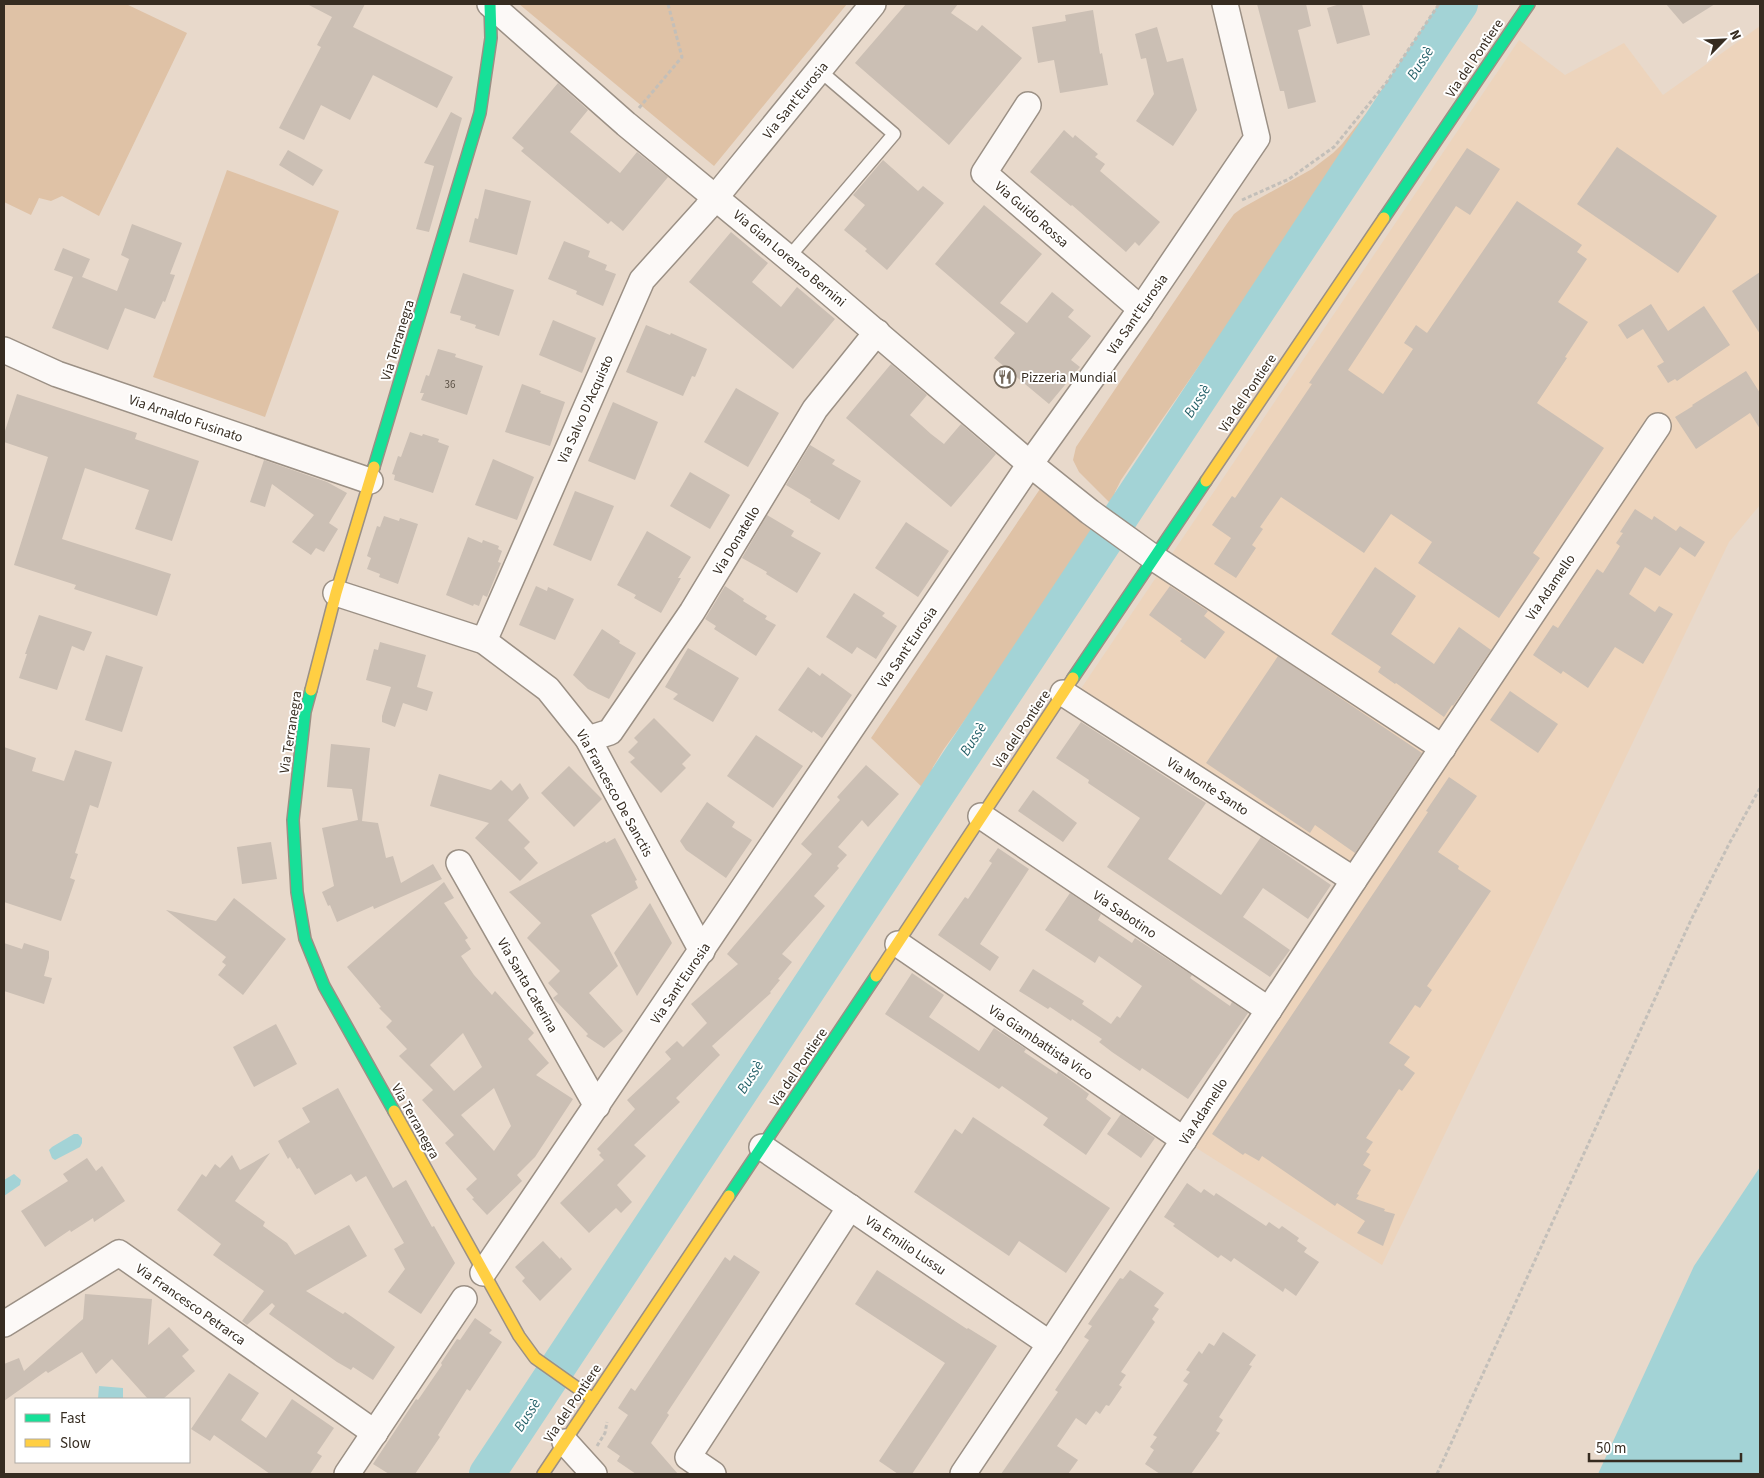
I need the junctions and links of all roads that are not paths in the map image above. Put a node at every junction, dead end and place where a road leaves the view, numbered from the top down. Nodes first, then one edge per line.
1 (490, 4) edge
2 (873, 4) edge
3 (1225, 4) edge
4 (1529, 4) edge
5 (820, 70) junction
6 (1028, 105) dead end
7 (716, 196) junction
8 (789, 257) junction
9 (1141, 309) junction
10 (877, 332) junction
11 (4, 350) edge
12 (1658, 426) dead end
13 (1030, 464) junction
14 (370, 481) junction
15 (1149, 554) junction
16 (336, 593) junction
17 (484, 641) junction
18 (1063, 693) junction
19 (588, 739) junction
20 (1443, 748) junction
21 (981, 816) junction
22 (459, 863) dead end
23 (1354, 880) junction
24 (898, 944) junction
25 (702, 951) junction
26 (1269, 1010) junction
27 (597, 1106) junction
28 (1184, 1140) junction
29 (762, 1147) junction
30 (850, 1207) junction
31 (483, 1273) junction
32 (464, 1299) dead end
33 (4, 1324) edge
34 (1050, 1344) junction
35 (593, 1399) junction
36 (375, 1433) junction
37 (565, 1442) junction
38 (347, 1474) edge
39 (543, 1474) edge
40 (594, 1474) edge
41 (713, 1474) edge
42 (962, 1474) edge

1 - 7 street, Via Gian Lorenzo Bernini
1 - 14 main road, Via Terranegra
2 - 5 street, Via Sant'Eurosia
3 - 9 street, Via Sant'Eurosia
4 - 15 main road, Via del Pontiere
5 - 7 street, Via Sant'Eurosia
5 - 8 lane
6 - 9 street, Via Guido Rossa
7 - 8 street, Via Gian Lorenzo Bernini
7 - 17 street, Via Salvo D'Acquisto
8 - 10 street, Via Gian Lorenzo Bernini
9 - 13 street, Via Sant'Eurosia
10 - 13 street, Via Gian Lorenzo Bernini
10 - 19 street, Via Donatello
11 - 14 street, Via Arnaldo Fusinato
12 - 20 street, Via Adamello
13 - 15 street, Via Gian Lorenzo Bernini
13 - 25 street, Via Sant'Eurosia
14 - 16 main road, Via Terranegra
15 - 18 main road, Via del Pontiere
15 - 20 street
16 - 17 street, Via Francesco De Sanctis
16 - 31 main road, Via Terranegra
17 - 19 street, Via Francesco De Sanctis
18 - 21 main road, Via del Pontiere
18 - 23 street, Via Monte Santo
19 - 25 street, Via Francesco De Sanctis
20 - 23 street, Via Adamello
21 - 24 main road, Via del Pontiere
21 - 26 street, Via Sabotino
22 - 27 street, Via Santa Caterina
23 - 26 street, Via Adamello
24 - 28 street, Via Giambattista Vico
24 - 29 main road, Via del Pontiere
25 - 27 street, Via Sant'Eurosia
26 - 28 street, Via Adamello
27 - 31 street, Via Sant'Eurosia
28 - 34 street, Via Adamello
29 - 30 street, Via Emilio Lussu
29 - 35 main road, Via del Pontiere
30 - 34 street, Via Emilio Lussu
30 - 41 street
31 - 35 main road, Via Terranegra
32 - 36 street
33 - 36 street, Via Francesco Petrarca
34 - 42 street, Via Adamello
35 - 37 main road, Via del Pontiere
36 - 38 street
37 - 39 main road, Via del Pontiere
37 - 40 street

